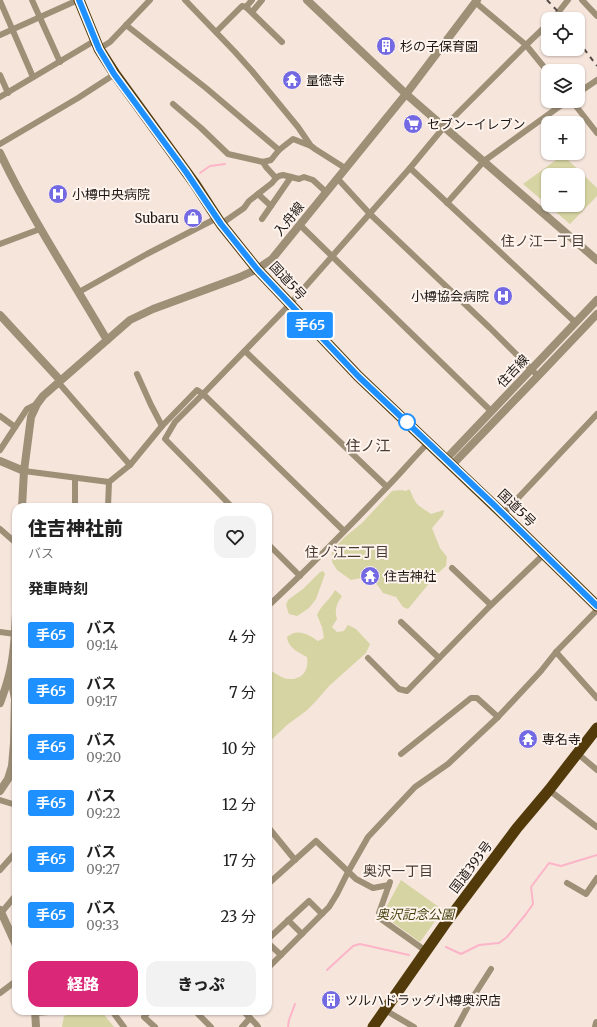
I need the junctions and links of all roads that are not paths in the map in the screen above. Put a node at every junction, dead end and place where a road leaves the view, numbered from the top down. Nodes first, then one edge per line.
1 (32, 0) edge
2 (78, 0) edge
3 (150, 0) edge
4 (185, 0) edge
5 (252, 0) edge
6 (262, 0) edge
7 (568, 0) edge
8 (582, 0) edge
9 (0, 1) edge
10 (309, 1) edge
11 (476, 1) edge
12 (246, 6) junction
13 (252, 12) junction
14 (559, 12) edge
15 (597, 16) edge
16 (40, 17) junction
17 (126, 25) junction
18 (12, 29) junction
19 (541, 31) edge
20 (216, 32) junction
21 (0, 35) edge
22 (282, 42) dead end
23 (97, 45) junction
24 (526, 45) junction
25 (60, 62) junction
26 (541, 64) edge
27 (114, 74) junction
28 (0, 75) edge
29 (33, 77) junction
30 (597, 80) edge
31 (585, 88) edge
32 (8, 93) junction
33 (406, 94) junction
34 (0, 97) edge
35 (173, 104) dead end
36 (557, 108) edge
37 (577, 108) edge
38 (444, 127) junction
39 (597, 133) edge
40 (0, 144) edge
41 (311, 146) junction
42 (279, 150) junction
43 (0, 153) edge
44 (484, 161) junction
45 (263, 162) junction
46 (345, 168) junction
47 (410, 168) junction
48 (291, 177) junction
49 (276, 178) junction
50 (337, 178) junction
51 (326, 192) junction
52 (258, 194) junction
53 (446, 203) junction
54 (271, 206) junction
55 (370, 214) junction
56 (262, 219) dead end
57 (219, 221) junction
58 (300, 225) junction
59 (40, 229) junction
60 (0, 244) edge
61 (332, 256) junction
62 (597, 260) edge
63 (257, 269) junction
64 (79, 292) junction
65 (597, 300) edge
66 (290, 304) junction
67 (597, 314) edge
68 (0, 315) edge
69 (576, 322) junction
70 (107, 340) junction
71 (245, 351) junction
72 (531, 369) junction
73 (137, 374) dead end
74 (538, 376) junction
75 (59, 381) junction
76 (203, 394) junction
77 (37, 404) junction
78 (491, 411) junction
79 (597, 414) edge
80 (0, 416) edge
81 (162, 426) junction
82 (15, 427) junction
83 (428, 443) junction
84 (0, 450) edge
85 (0, 461) edge
86 (449, 462) junction
87 (130, 465) junction
88 (24, 471) junction
89 (76, 478) junction
90 (109, 482) junction
91 (387, 487) junction
92 (22, 503) edge
93 (75, 503) edge
94 (108, 503) edge
95 (228, 503) edge
96 (503, 514) junction
97 (0, 529) edge
98 (344, 531) junction
99 (12, 540) edge
100 (272, 548) edge
101 (544, 554) junction
102 (452, 568) dead end
103 (300, 576) junction
104 (272, 602) edge
105 (491, 605) junction
106 (597, 606) edge
107 (597, 610) edge
108 (401, 622) dead end
109 (0, 632) edge
110 (12, 634) edge
111 (556, 652) junction
112 (12, 654) edge
113 (368, 658) dead end
114 (439, 658) junction
115 (8, 680) junction
116 (12, 686) edge
117 (597, 698) edge
118 (0, 703) edge
119 (498, 717) junction
120 (597, 728) edge
121 (577, 753) junction
122 (401, 754) dead end
123 (12, 766) edge
124 (597, 770) edge
125 (549, 790) junction
126 (0, 791) edge
127 (0, 800) edge
128 (12, 803) edge
129 (597, 827) edge
130 (272, 832) edge
131 (12, 856) edge
132 (295, 860) junction
133 (0, 870) edge
134 (348, 872) junction
135 (597, 878) edge
136 (272, 880) edge
137 (567, 883) dead end
138 (12, 899) edge
139 (1, 911) edge
140 (322, 914) junction
141 (288, 920) junction
142 (302, 934) junction
143 (272, 935) edge
144 (12, 936) edge
145 (272, 947) edge
146 (426, 951) junction
147 (281, 955) junction
148 (272, 964) edge
149 (491, 970) dead end
150 (12, 984) edge
151 (0, 993) edge
152 (385, 1010) junction
153 (35, 1015) edge
154 (115, 1015) edge
155 (146, 1015) edge
156 (199, 1015) edge
157 (247, 1015) edge
158 (250, 1018) junction
159 (597, 1023) edge
160 (36, 1027) edge
161 (124, 1027) edge
162 (156, 1027) edge
163 (211, 1027) edge
164 (242, 1027) edge
165 (258, 1027) edge
166 (373, 1027) edge
167 (414, 1027) edge
168 (457, 1027) edge
169 (596, 1027) edge

1 - 16 street
2 - 16 street
2 - 23 highway, 国道5号
3 - 17 street
4 - 20 street
5 - 12 street
6 - 13 street
7 - 14 street
8 - 15 street
9 - 18 street
10 - 33 street
11 - 24 street
11 - 33 street, 入舟線
12 - 13 street
12 - 20 street
13 - 22 street
16 - 18 street
16 - 25 street
17 - 23 street
17 - 42 street
18 - 21 street
18 - 29 street
19 - 24 street
20 - 41 street
23 - 25 street
23 - 27 highway, 国道5号
24 - 26 street
24 - 38 street
25 - 29 street
27 - 40 street
27 - 57 highway, 国道5号
28 - 32 street
29 - 32 street
30 - 31 street
32 - 34 street
33 - 38 street
33 - 46 street, 入舟線
35 - 45 street
36 - 44 street
37 - 39 street
38 - 44 street
38 - 47 street
41 - 42 street
41 - 46 street
42 - 45 street
43 - 59 street
44 - 53 street
44 - 62 street
45 - 49 street
46 - 50 street, 入舟線
47 - 53 street
47 - 55 street
48 - 49 street
48 - 51 street
48 - 54 street
49 - 52 street
50 - 51 street, 入舟線
50 - 55 street
51 - 58 street, 入舟線
52 - 54 street
52 - 57 street
53 - 69 street
54 - 56 street
55 - 61 street
55 - 72 street
57 - 63 highway, 国道5号
57 - 64 street
58 - 61 street
58 - 63 street, 入舟線
59 - 60 street
59 - 64 street
61 - 66 street
61 - 78 street
63 - 66 highway, 国道5号
63 - 70 street, 入舟線
64 - 70 street
65 - 69 street, 住吉線
66 - 71 street
66 - 83 highway, 国道5号
67 - 74 street, 住吉線
68 - 75 street
69 - 72 street, 住吉線
70 - 75 street, 入舟線
71 - 76 street
71 - 91 street
72 - 74 street
72 - 78 street, 住吉線
73 - 81 street
74 - 86 street, 住吉線
75 - 77 street, 入舟線
75 - 87 street
76 - 81 street
76 - 95 street
76 - 98 street
77 - 82 street
77 - 88 street
78 - 86 street, 住吉線
79 - 96 street
80 - 82 street
81 - 87 street
82 - 84 street
83 - 86 highway, 国道5号
83 - 91 street
85 - 88 street
86 - 96 highway, 国道5号
87 - 90 street
88 - 89 street
88 - 92 street
89 - 90 street
89 - 93 street
90 - 94 street
91 - 98 street
96 - 101 highway, 国道5号
97 - 99 street
98 - 103 street
100 - 103 street
101 - 105 street
101 - 106 highway, 国道5号
102 - 105 street
103 - 104 street
105 - 114 street
107 - 111 street
108 - 114 street
109 - 110 street
111 - 117 street
111 - 119 street
112 - 115 street
113 - 114 street
115 - 116 street
115 - 118 street
119 - 122 street
119 - 134 street
120 - 121 highway, 国道393号
121 - 124 street
121 - 125 highway, 国道393号
123 - 126 street
125 - 129 street
125 - 146 highway, 国道393号
127 - 128 street
130 - 132 street
131 - 133 street
132 - 134 street
132 - 136 street
134 - 140 street
134 - 146 street
135 - 137 street
138 - 139 street
139 - 144 street
140 - 141 street
140 - 142 street
141 - 142 street
141 - 143 street
142 - 147 street
145 - 147 street
146 - 152 highway, 国道393号
147 - 148 street
149 - 168 street
150 - 151 street
152 - 166 highway, 国道393号
152 - 167 street
153 - 160 street
154 - 161 street
155 - 162 street
156 - 163 street
157 - 158 street
158 - 164 street
158 - 165 street
159 - 169 street

